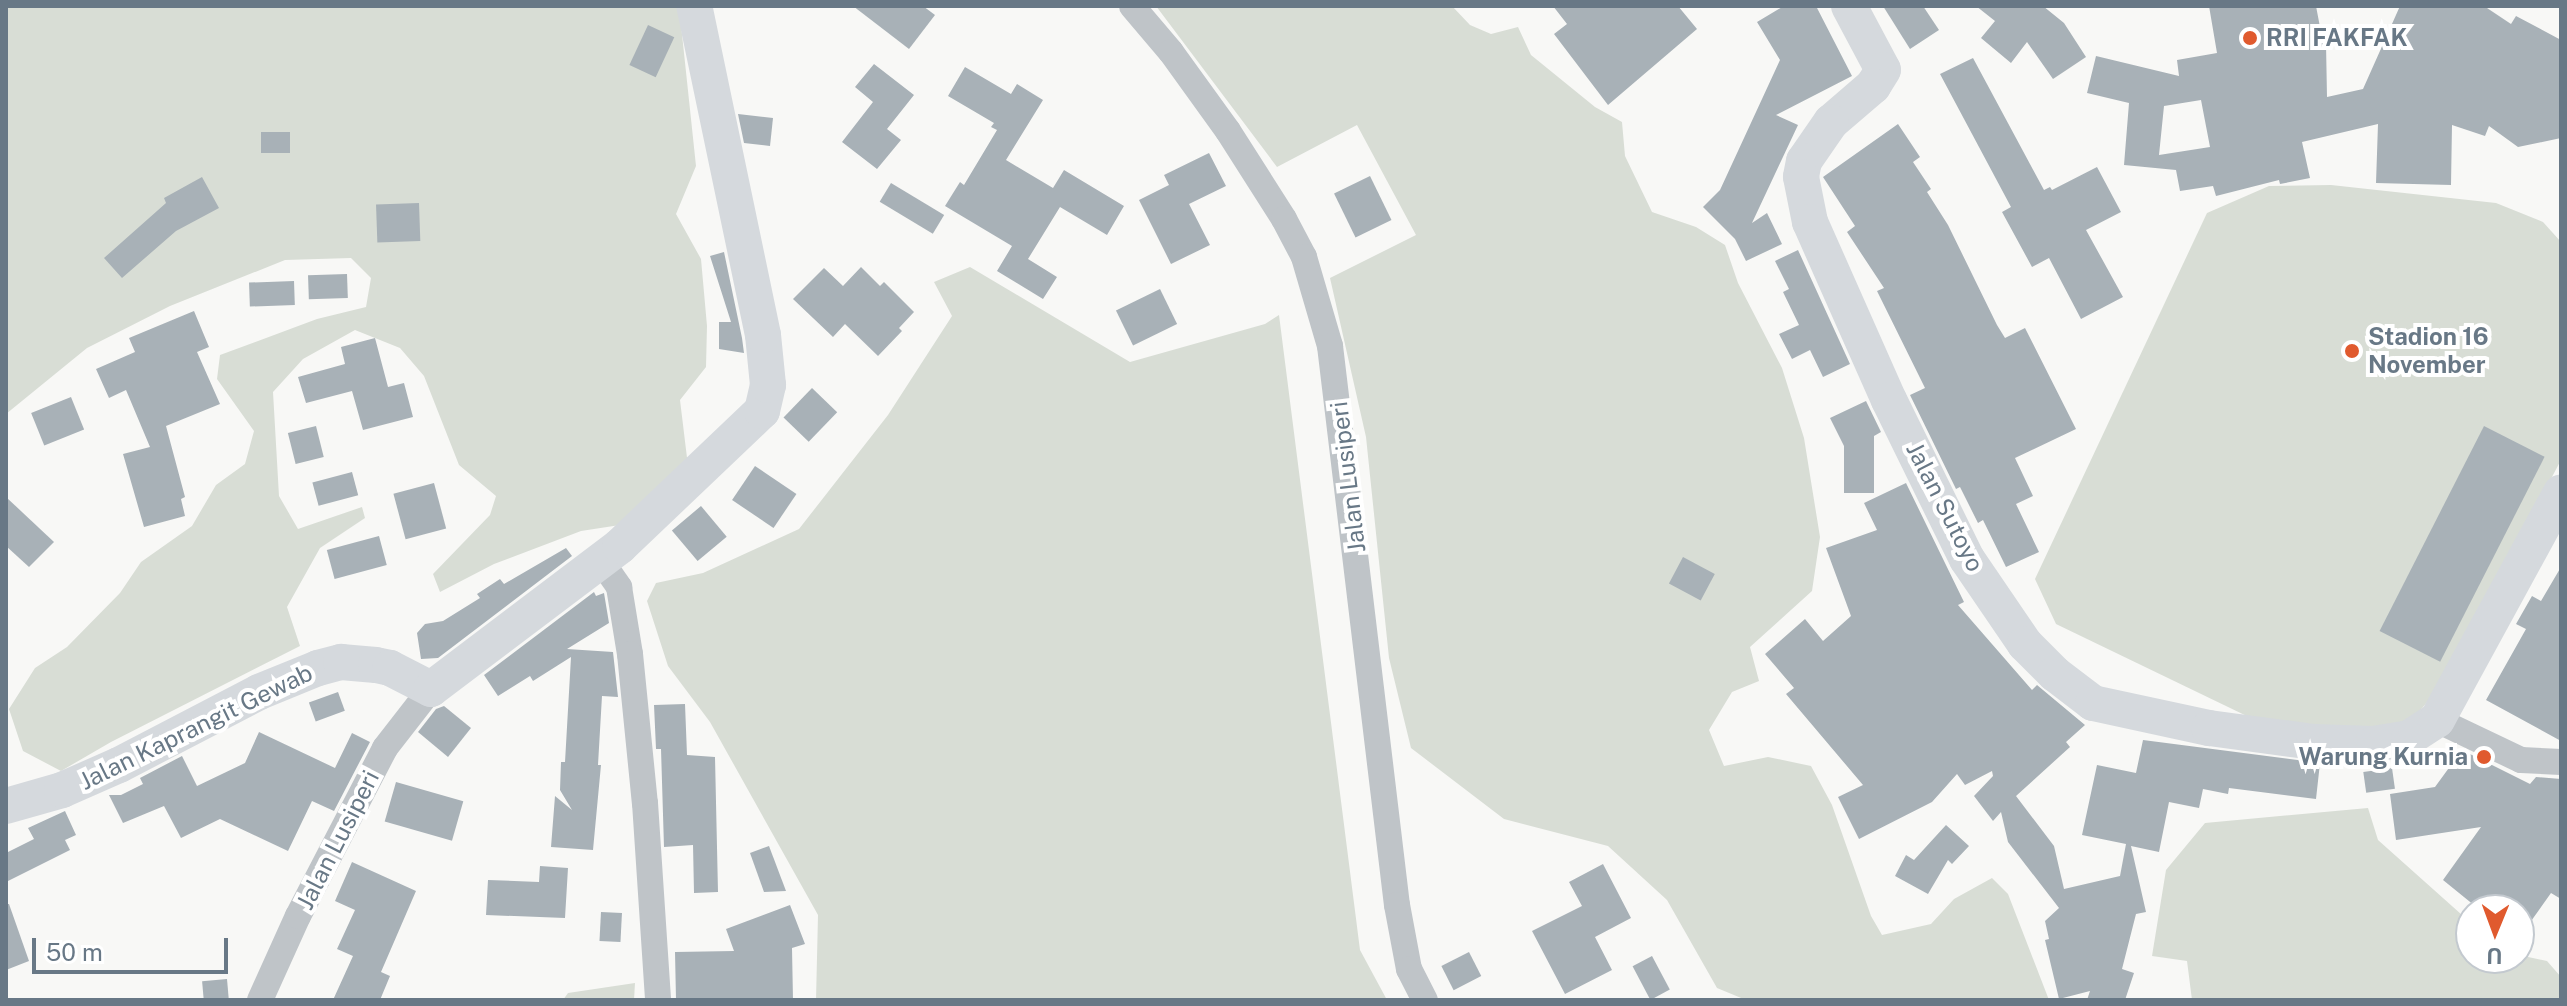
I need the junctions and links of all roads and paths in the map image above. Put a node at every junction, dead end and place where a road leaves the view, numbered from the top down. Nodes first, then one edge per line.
1 (694, 6) edge
2 (1132, 6) edge
3 (1849, 6) edge
4 (2561, 493) edge
5 (601, 561) junction
6 (431, 689) junction
7 (2437, 720) junction
8 (2561, 762) edge
9 (6, 806) edge
10 (260, 1000) edge
11 (658, 1000) edge
12 (1425, 1000) edge

1 - 5 main road
2 - 12 street, Jalan Lusiperi
3 - 7 main road, Jalan Sutoyo
4 - 7 main road
5 - 6 main road
5 - 11 street
6 - 9 main road, Jalan Kaprangit Gewab
6 - 10 street, Jalan Lusiperi
7 - 8 street

